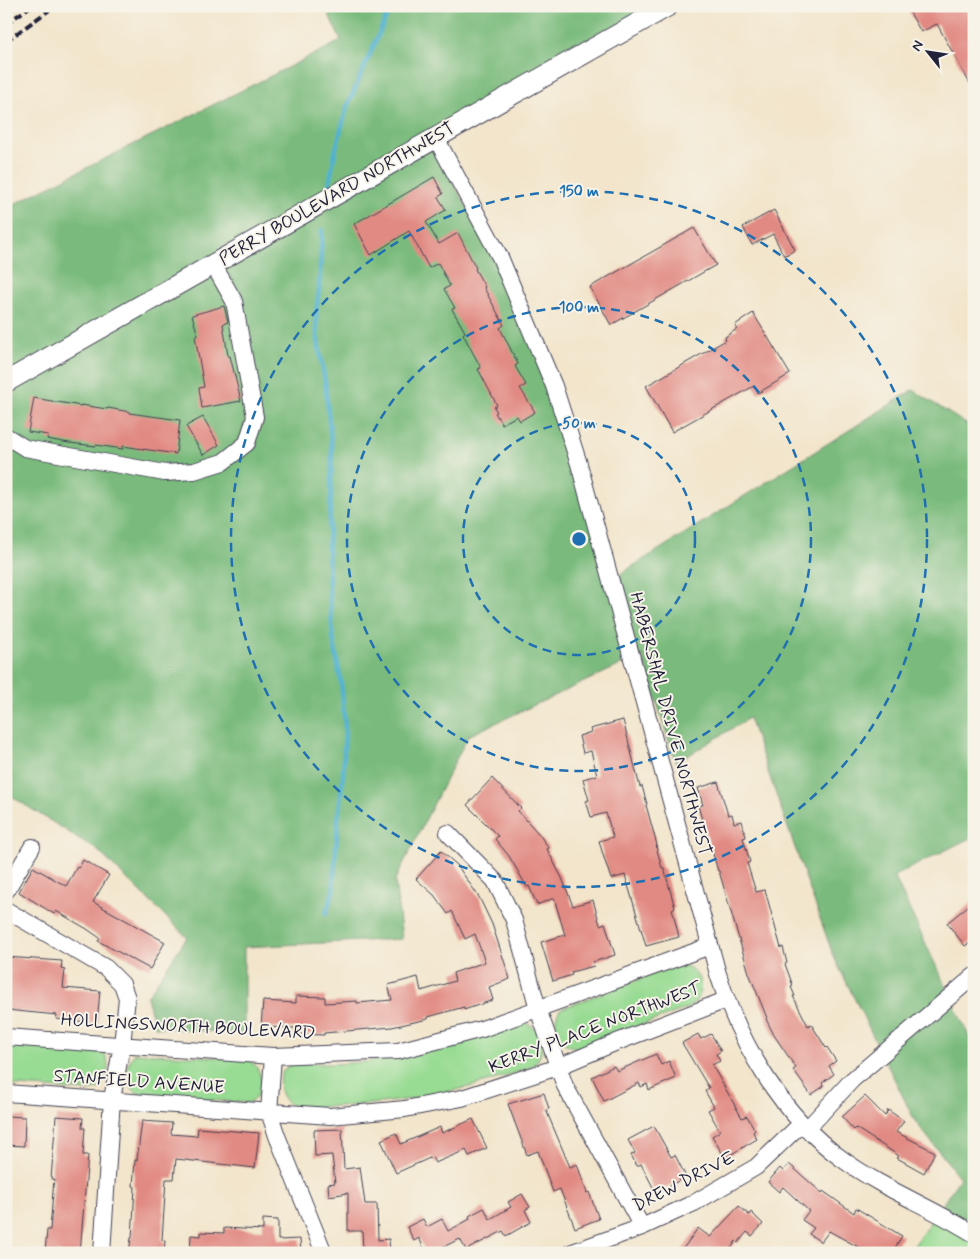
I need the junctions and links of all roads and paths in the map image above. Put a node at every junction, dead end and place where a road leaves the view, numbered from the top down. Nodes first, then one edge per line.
1 (668, 6) edge
2 (436, 138) junction
3 (214, 264) junction
4 (6, 382) edge
5 (6, 436) edge
6 (448, 832) dead end
7 (32, 847) dead end
8 (6, 891) edge
9 (6, 910) edge
10 (710, 946) junction
11 (974, 976) edge
12 (726, 1000) junction
13 (538, 1009) junction
14 (6, 1037) edge
15 (122, 1045) junction
16 (273, 1056) junction
17 (558, 1067) junction
18 (6, 1092) edge
19 (112, 1099) junction
20 (269, 1112) junction
21 (804, 1127) junction
22 (642, 1227) junction
23 (974, 1234) edge
24 (102, 1253) edge
25 (324, 1253) edge
26 (570, 1253) edge

1 - 2 street, PERRY BOULEVARD NORTHWEST
2 - 3 street, PERRY BOULEVARD NORTHWEST
2 - 10 street, HABERSHAL DRIVE NORTHWEST
3 - 4 street, PERRY BOULEVARD NORTHWEST
3 - 5 street
6 - 13 street
7 - 8 street
9 - 15 street
10 - 12 street, HABERSHAL DRIVE NORTHWEST
10 - 13 street, HOLLINGSWORTH BOULEVARD
11 - 21 street, DREW DRIVE
12 - 17 street, KERRY PLACE NORTHWEST
12 - 21 street, HABERSHAL DRIVE NORTHWEST
13 - 16 street, HOLLINGSWORTH BOULEVARD
13 - 17 street
14 - 15 street, HOLLINGSWORTH BOULEVARD
15 - 16 street, HOLLINGSWORTH BOULEVARD
15 - 19 street
16 - 20 street
17 - 20 street, KERRY PLACE NORTHWEST
17 - 22 street
18 - 19 street, STANFIELD AVENUE
19 - 20 street, STANFIELD AVENUE
19 - 24 street
20 - 25 street
21 - 22 street, DREW DRIVE
21 - 23 street, HABERSHAL DRIVE NORTHWEST
22 - 26 street, DREW DRIVE

